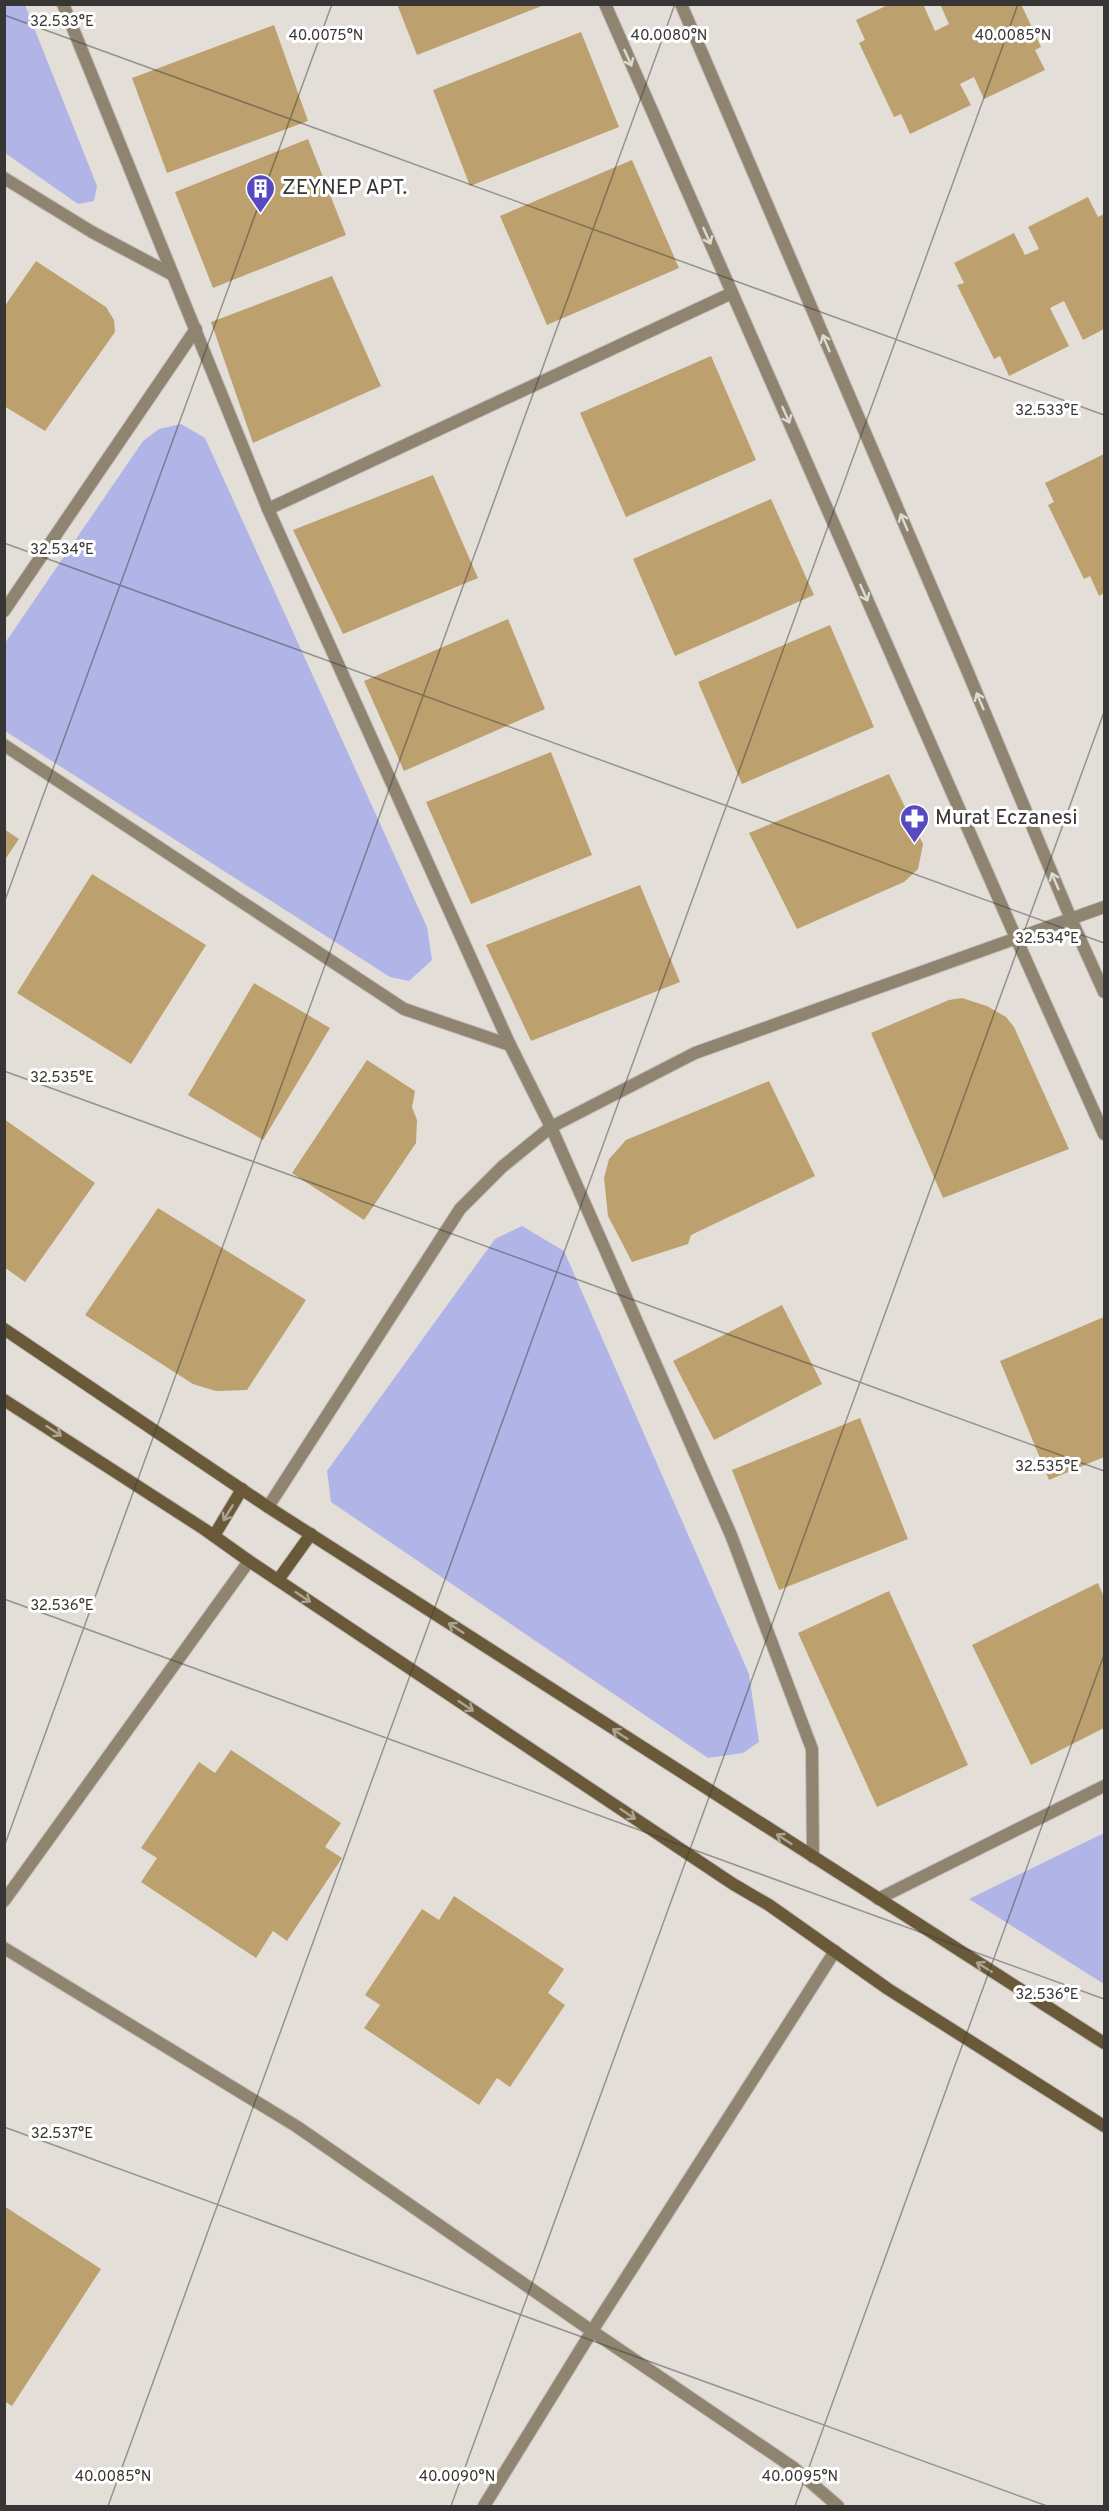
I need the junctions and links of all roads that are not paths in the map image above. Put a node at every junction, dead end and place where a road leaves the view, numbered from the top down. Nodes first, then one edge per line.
1 (63, 4) edge
2 (605, 4) edge
3 (681, 4) edge
4 (4, 178) edge
5 (173, 275) junction
6 (732, 293) junction
7 (196, 329) junction
8 (268, 509) junction
9 (4, 611) edge
10 (4, 745) edge
11 (1104, 907) edge
12 (1071, 919) junction
13 (1016, 938) junction
14 (1104, 992) edge
15 (510, 1045) junction
16 (551, 1127) junction
17 (1104, 1134) edge
18 (4, 1329) edge
19 (4, 1400) edge
20 (242, 1490) junction
21 (268, 1507) junction
22 (311, 1534) junction
23 (214, 1536) junction
24 (249, 1561) junction
25 (278, 1580) junction
26 (1104, 1786) edge
27 (813, 1857) junction
28 (878, 1899) junction
29 (4, 1901) edge
30 (4, 1948) edge
31 (835, 1951) junction
32 (1104, 2043) edge
33 (1104, 2126) edge
34 (592, 2331) junction
35 (484, 2506) edge
36 (838, 2506) edge

1 - 5 street
2 -> 6 street
12 -> 3 street
4 - 5 street
5 - 7 street
6 - 8 street
6 -> 13 street
7 - 8 street
7 - 9 street
8 - 15 street
10 - 15 street
11 - 12 street
12 - 13 street
12 - 14 street
13 - 16 street
13 - 17 street
15 - 16 street
16 - 21 street
16 - 27 street
18 - 20 main road
19 -> 23 main road
20 - 21 main road
20 -> 23 main road
21 - 22 main road
22 - 25 main road
27 -> 22 main road
23 - 24 main road
24 - 25 main road
24 - 29 street
25 -> 31 main road
26 - 28 street
27 - 28 main road
32 -> 28 main road
30 - 34 street
31 - 33 main road
31 - 34 street
34 - 35 street
34 - 36 street

